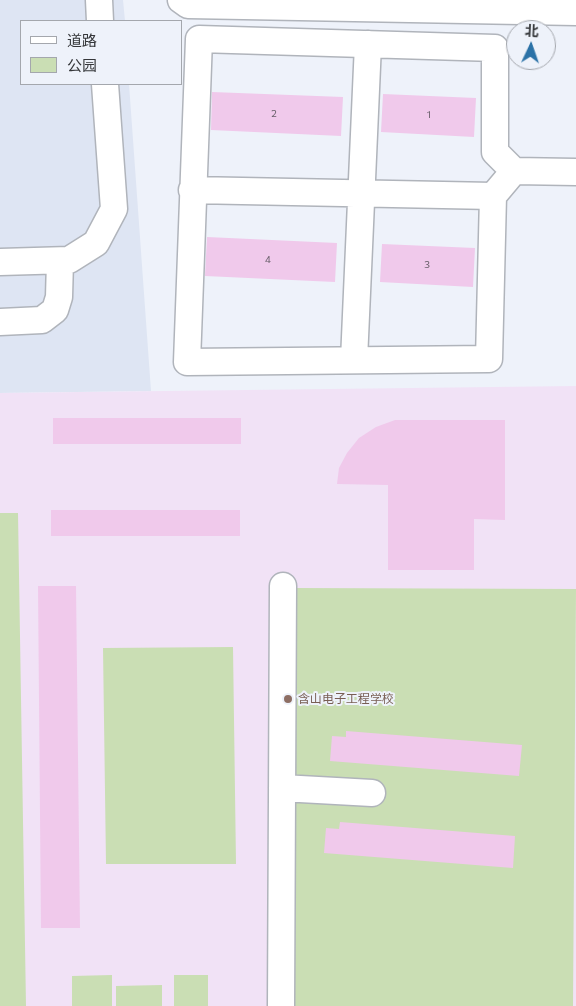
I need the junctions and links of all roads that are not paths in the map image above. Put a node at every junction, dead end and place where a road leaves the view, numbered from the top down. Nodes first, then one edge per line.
1 (99, 0) edge
2 (181, 0) edge
3 (561, 8) edge
4 (100, 20) edge
5 (368, 44) junction
6 (105, 85) edge
7 (514, 171) junction
8 (576, 172) edge
9 (192, 190) junction
10 (361, 194) junction
11 (494, 196) junction
12 (60, 260) junction
13 (0, 262) edge
14 (0, 322) edge
15 (354, 360) junction
16 (283, 586) dead end
17 (282, 788) junction
18 (372, 793) dead end
19 (281, 1006) edge

1 - 4 street
2 - 3 street
5 - 7 street
5 - 9 street
5 - 10 street
6 - 12 street
7 - 8 street
7 - 11 street
9 - 10 street
9 - 15 street
10 - 11 street
10 - 15 street
11 - 15 street
12 - 13 street
12 - 14 street
16 - 17 street
17 - 18 street
17 - 19 street

